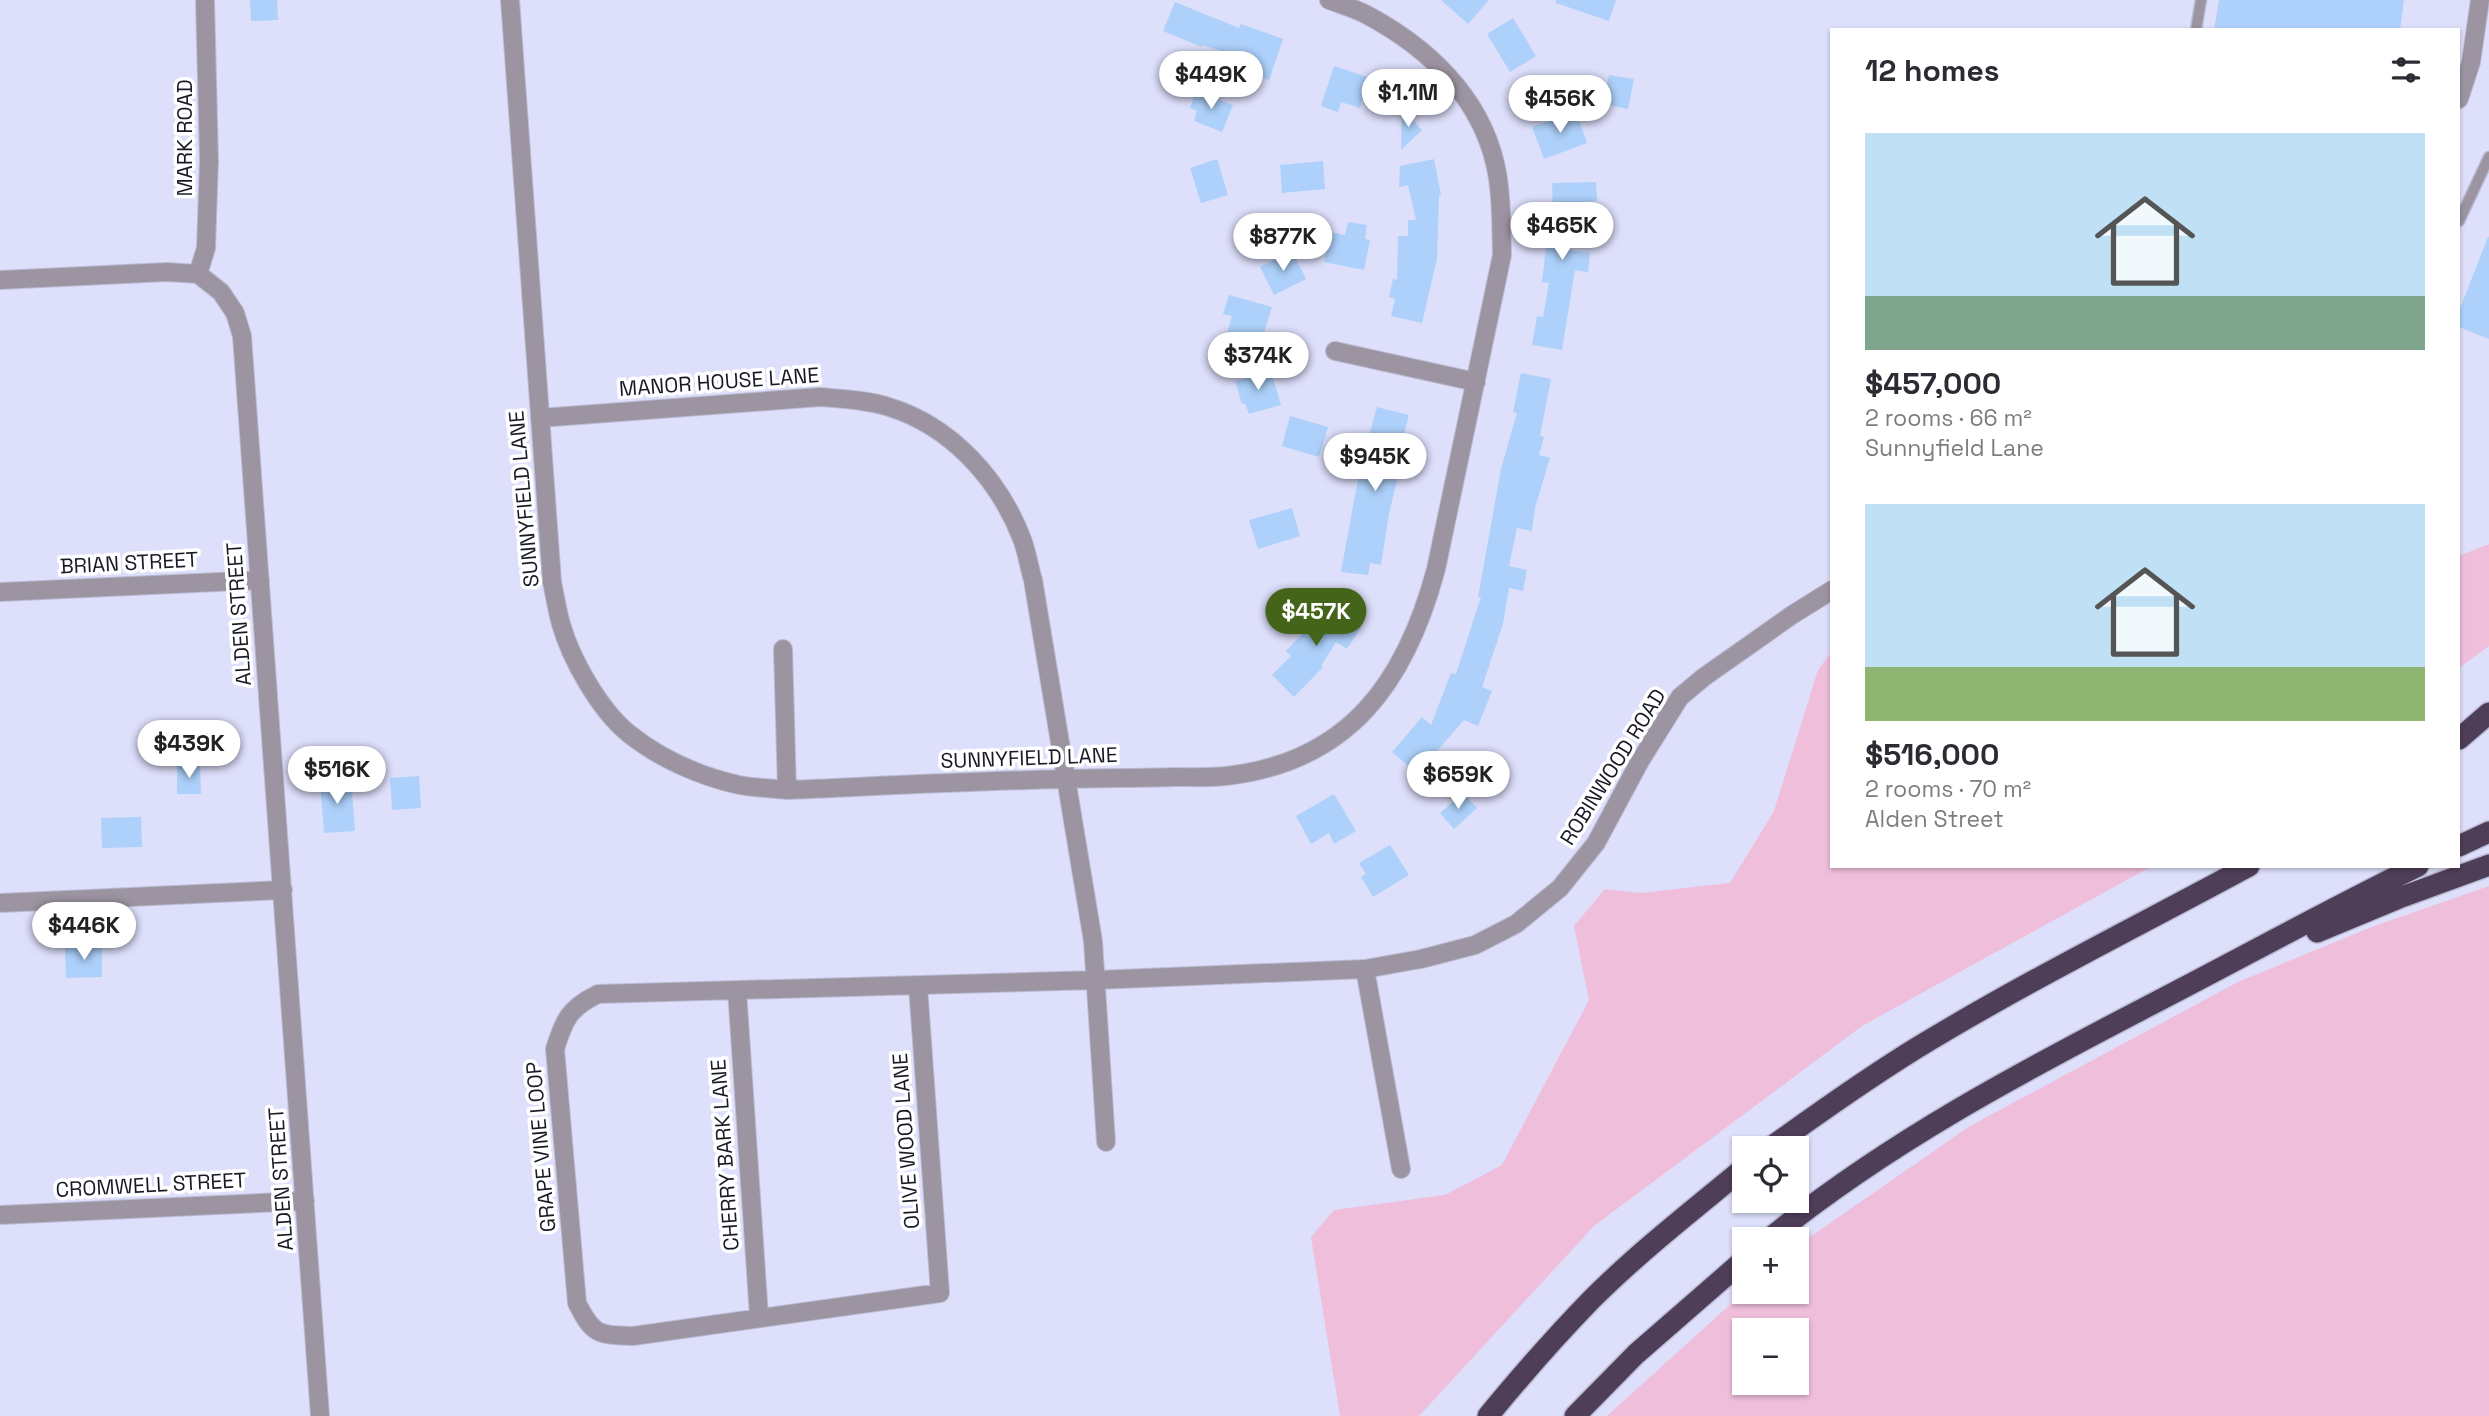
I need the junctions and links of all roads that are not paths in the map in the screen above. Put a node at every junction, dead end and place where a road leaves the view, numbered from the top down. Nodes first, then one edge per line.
1 (205, 0) edge
2 (510, 0) edge
3 (1329, 0) edge
4 (2201, 0) edge
5 (2480, 0) edge
6 (2196, 28) edge
7 (2460, 96) edge
8 (2489, 157) edge
9 (2460, 216) edge
10 (198, 274) junction
11 (0, 280) edge
12 (1335, 351) dead end
13 (1476, 382) junction
14 (540, 418) junction
15 (260, 580) junction
16 (1830, 591) edge
17 (0, 592) edge
18 (783, 649) dead end
19 (2489, 713) edge
20 (2460, 738) edge
21 (1066, 779) junction
22 (787, 790) junction
23 (2489, 831) edge
24 (2460, 846) edge
25 (2489, 865) edge
26 (2245, 868) edge
27 (2414, 868) edge
28 (283, 890) junction
29 (0, 904) edge
30 (1365, 969) junction
31 (1096, 980) junction
32 (918, 986) junction
33 (737, 990) junction
34 (2138, 1011) junction
35 (1787, 1136) edge
36 (1106, 1142) dead end
37 (1401, 1169) dead end
38 (1732, 1178) edge
39 (305, 1201) junction
40 (0, 1215) edge
41 (1785, 1227) edge
42 (1732, 1270) edge
43 (940, 1293) joint
44 (759, 1317) junction
45 (320, 1416) edge
46 (1488, 1416) edge
47 (1575, 1416) edge

1 - 10 street, MARK ROAD
2 - 14 street, SUNNYFIELD LANE
3 - 13 street, SUNNYFIELD LANE
4 - 6 lane
5 - 7 street
8 - 9 lane
10 - 11 street
10 - 15 street, ALDEN STREET
12 - 13 street
13 - 21 street, SUNNYFIELD LANE
14 - 21 street, MANOR HOUSE LANE
14 - 22 street, SUNNYFIELD LANE
15 - 17 street, BRIAN STREET
15 - 28 street, ALDEN STREET
16 - 30 street, ROBINWOOD ROAD
18 - 22 street
19 - 20 highway
21 - 22 street, SUNNYFIELD LANE
21 - 31 street, MANOR HOUSE LANE
23 - 24 highway
25 - 34 highway
26 - 35 highway
27 - 34 highway
28 - 29 street
28 - 39 street, ALDEN STREET
30 - 31 street, ROBINWOOD ROAD
30 - 37 street
31 - 32 street, GRAPE VINE LOOP
31 - 36 street, MANOR HOUSE LANE
32 - 33 street, GRAPE VINE LOOP
32 - 43 street, OLIVE WOOD LANE
33 - 44 street, CHERRY BARK LANE
33 - 44 street, GRAPE VINE LOOP
34 - 41 highway
38 - 46 highway
39 - 40 street, CROMWELL STREET
39 - 45 street, ALDEN STREET
42 - 47 highway
43 - 44 street, GRAPE VINE LOOP

